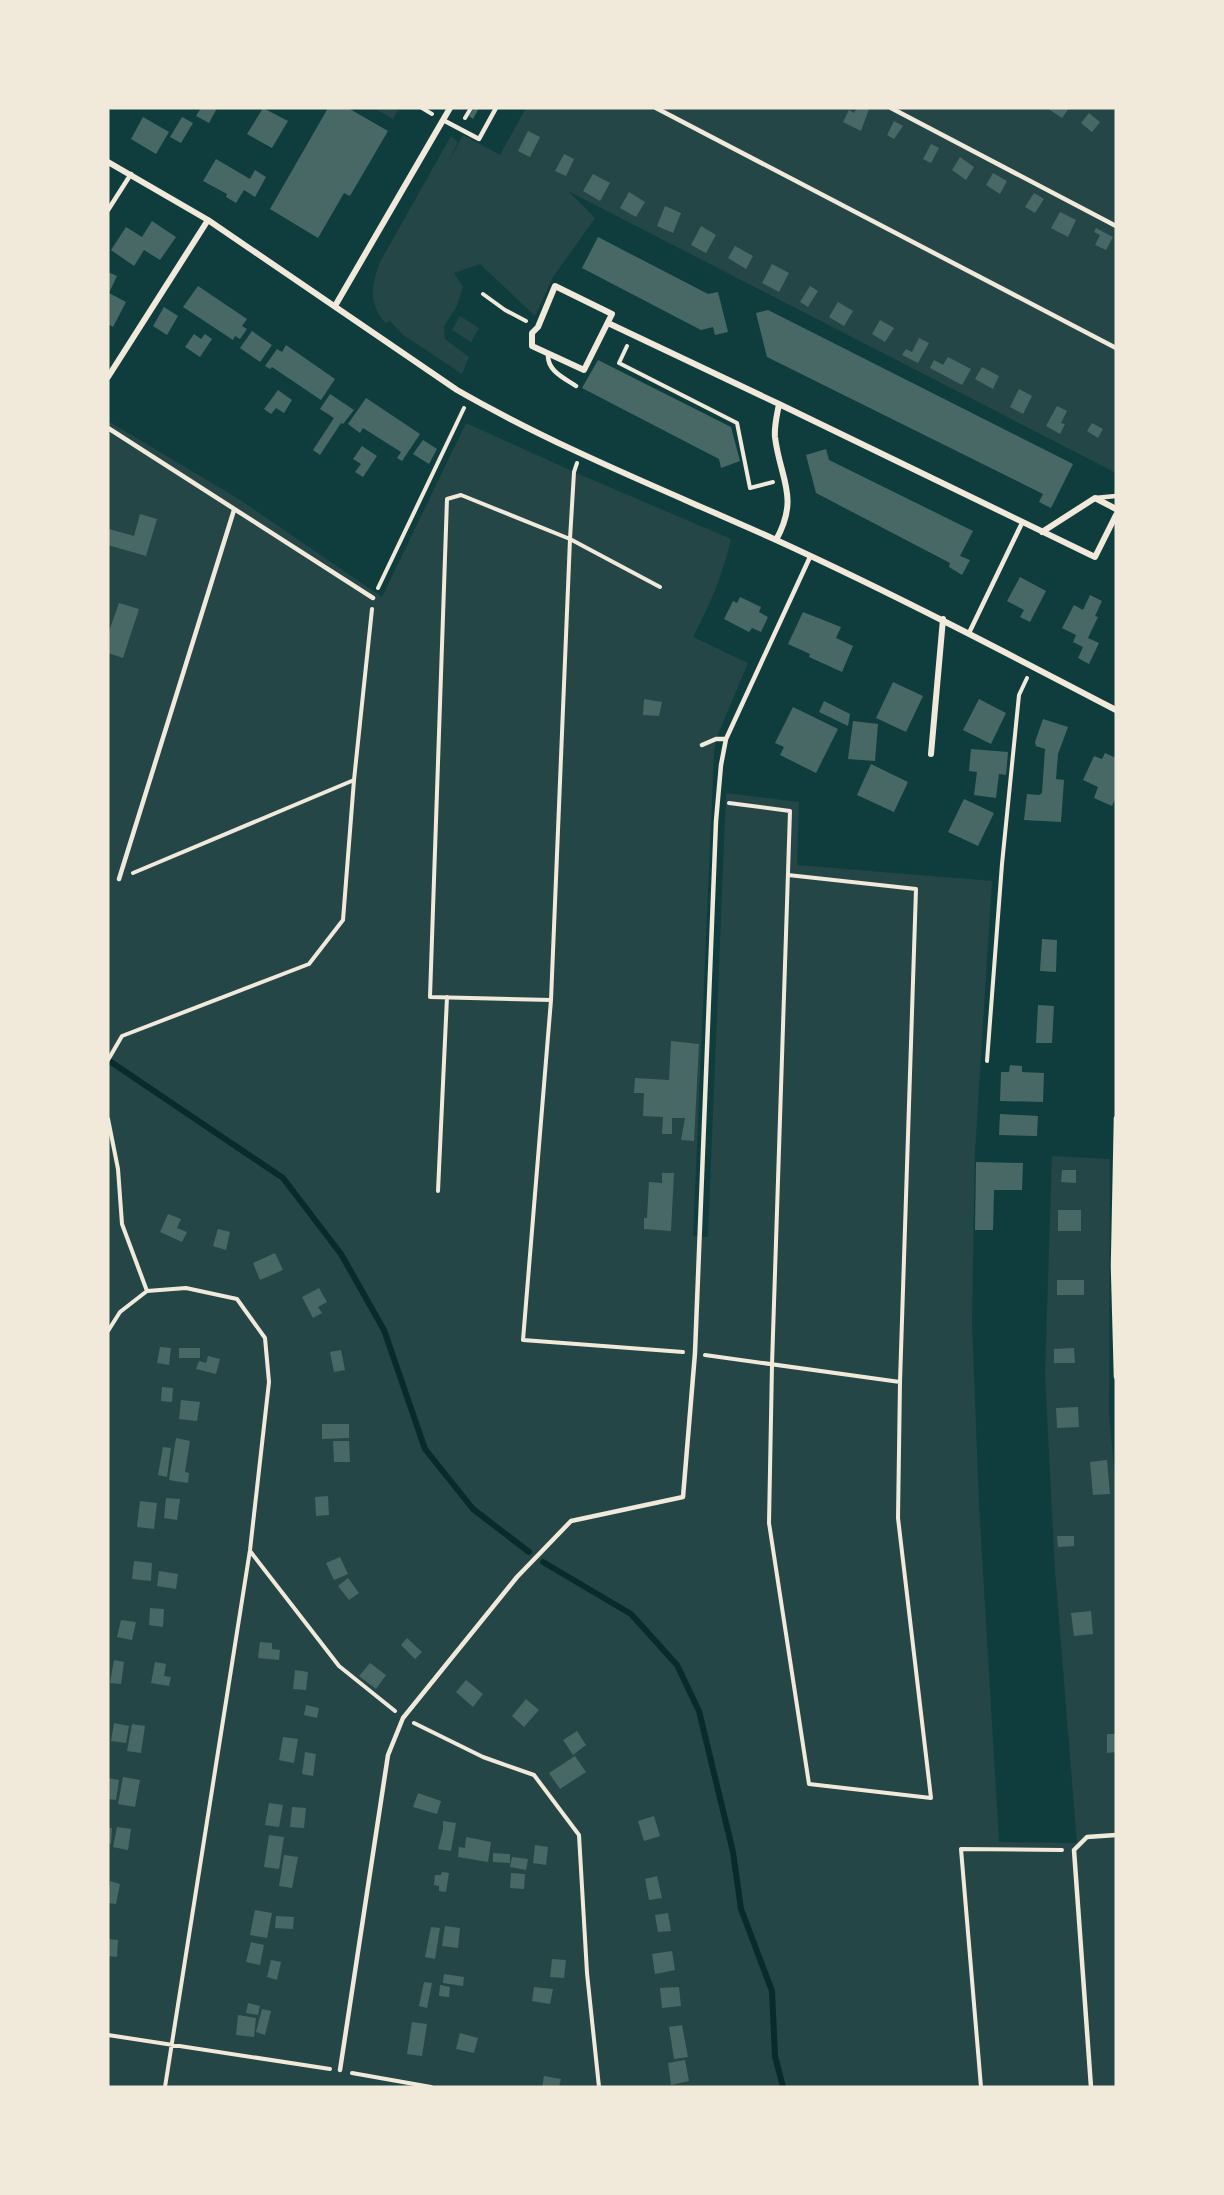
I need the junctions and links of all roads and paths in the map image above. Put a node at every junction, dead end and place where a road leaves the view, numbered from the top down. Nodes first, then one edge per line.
1 (422, 108) edge
2 (450, 108) edge
3 (496, 108) edge
4 (656, 108) edge
5 (891, 108) edge
6 (435, 116) dead end
7 (443, 120) junction
8 (108, 162) edge
9 (131, 174) junction
10 (108, 210) edge
11 (208, 220) junction
12 (1116, 226) edge
13 (483, 294) dead end
14 (335, 306) junction
15 (608, 323) junction
16 (538, 327) junction
17 (633, 335) junction
18 (1116, 348) edge
19 (548, 354) junction
20 (109, 373) edge
21 (576, 386) dead end
22 (779, 404) junction
23 (463, 410) dead end
24 (108, 428) edge
25 (580, 454) junction
26 (786, 479) junction
27 (1116, 496) edge
28 (1095, 498) junction
29 (1116, 509) edge
30 (234, 510) junction
31 (1116, 515) edge
32 (1022, 523) junction
33 (1042, 532) junction
34 (570, 539) junction
35 (776, 540) junction
36 (810, 557) junction
37 (660, 587) dead end
38 (373, 598) junction
39 (943, 619) junction
40 (969, 633) junction
41 (1032, 666) junction
42 (1116, 710) edge
43 (726, 739) junction
44 (702, 745) dead end
45 (931, 754) dead end
46 (354, 780) junction
47 (717, 801) junction
48 (788, 876) junction
49 (119, 879) joint
50 (447, 997) junction
51 (551, 1000) junction
52 (109, 1059) edge
53 (987, 1061) dead end
54 (1116, 1118) edge
55 (108, 1119) edge
56 (438, 1191) dead end
57 (147, 1291) junction
58 (108, 1331) edge
59 (695, 1353) junction
60 (772, 1365) junction
61 (1116, 1377) edge
62 (900, 1382) junction
63 (250, 1550) junction
64 (403, 1718) junction
65 (1116, 1835) edge
66 (1074, 1851) junction
67 (108, 2035) edge
68 (171, 2044) junction
69 (340, 2070) junction
70 (165, 2087) edge
71 (431, 2087) edge
72 (599, 2087) edge
73 (981, 2087) edge
74 (1091, 2087) edge

1 - 6 path
2 - 7 street
3 - 7 lane
4 - 18 lane
5 - 12 lane
7 - 14 street
8 - 9 street
9 - 10 lane
9 - 11 street
11 - 14 street
11 - 20 street
13 - 16 path
14 - 25 street
15 - 16 street
15 - 17 street
15 - 19 street
16 - 19 street
17 - 22 street
17 - 26 path
19 - 21 lane
22 - 26 street
22 - 32 street
23 - 38 path
24 - 30 lane
25 - 34 path
25 - 35 street
26 - 35 street
27 - 28 lane
28 - 29 street
28 - 33 street
30 - 38 lane
30 - 49 lane
31 - 33 street
32 - 33 street
32 - 40 lane
34 - 37 path
34 - 50 path
34 - 51 path
35 - 36 street
36 - 39 street
36 - 43 lane
38 - 46 path
39 - 40 street
39 - 45 street
40 - 41 street
41 - 42 street
41 - 53 path
43 - 44 lane
43 - 47 lane
46 - 49 path
46 - 52 path
47 - 48 path
47 - 59 lane
48 - 60 path
48 - 62 path
50 - 51 path
50 - 56 path
51 - 59 path
54 - 61 lane
55 - 57 path
57 - 58 path
57 - 63 path
59 - 60 path
59 - 64 lane
60 - 62 path
60 - 62 path
63 - 64 path
63 - 68 path
64 - 69 lane
64 - 72 path
65 - 66 lane
66 - 73 path
66 - 74 lane
67 - 68 path
68 - 69 path
68 - 70 path
69 - 71 path

